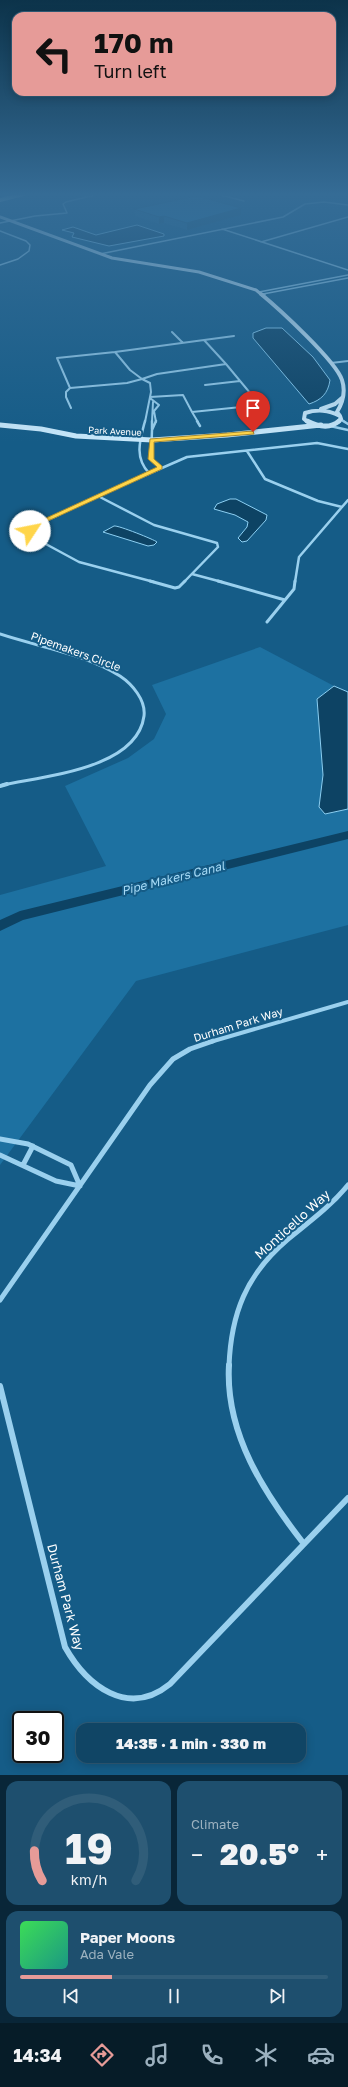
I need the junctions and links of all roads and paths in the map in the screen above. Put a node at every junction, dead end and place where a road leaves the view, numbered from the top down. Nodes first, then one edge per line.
1 (211, 276) edge
2 (344, 276) edge
3 (348, 278) edge
4 (258, 292) junction
5 (263, 294) junction
6 (172, 332) dead end
7 (234, 336) dead end
8 (204, 340) junction
9 (182, 343) junction
10 (115, 352) junction
11 (348, 361) edge
12 (331, 363) junction
13 (226, 364) junction
14 (141, 378) junction
15 (240, 381) junction
16 (205, 385) dead end
17 (70, 388) junction
18 (150, 397) junction
19 (342, 397) junction
20 (153, 402) junction
21 (71, 408) dead end
22 (318, 410) junction
23 (192, 412) junction
24 (303, 416) junction
25 (340, 417) junction
26 (348, 424) edge
27 (0, 425) edge
28 (324, 425) junction
29 (200, 426) dead end
30 (152, 430) junction
31 (278, 430) junction
32 (348, 430) edge
33 (141, 440) junction
34 (152, 440) junction
35 (348, 449) edge
36 (247, 451) junction
37 (160, 468) junction
38 (149, 473) junction
39 (97, 496) junction
40 (348, 500) edge
41 (342, 507) junction
42 (192, 574) junction
43 (285, 600) junction
44 (267, 622) dead end
45 (0, 634) edge
46 (0, 786) edge
47 (348, 1002) edge
48 (0, 1139) edge
49 (33, 1146) junction
50 (0, 1155) edge
51 (23, 1165) junction
52 (348, 1185) edge
53 (80, 1186) junction
54 (0, 1300) edge
55 (0, 1386) edge
56 (348, 1498) edge
57 (304, 1544) junction

1 - 4 street
2 - 4 street
3 - 5 street
4 - 5 street
5 - 12 street
6 - 9 street
7 - 8 street
8 - 9 street
8 - 13 street
9 - 10 street
10 - 14 street
10 - 17 street
11 - 12 street
12 - 19 street
13 - 14 street
13 - 15 street
14 - 17 street
14 - 18 street
15 - 16 street
15 - 23 street
17 - 21 street
18 - 20 street
18 - 23 street
18 - 33 street
19 - 22 street, Park Avenue
19 - 25 street
20 - 30 street
20 - 30 street
22 - 24 street, Park Avenue
22 - 25 street
23 - 29 street
24 - 28 street
24 - 31 street, Park Avenue
25 - 26 street
25 - 28 street, Park Avenue
27 - 33 street, Park Avenue
28 - 31 street, Park Avenue
28 - 32 street
30 - 34 street
31 - 34 street, Park Avenue
33 - 34 street, Park Avenue
33 - 38 street
34 - 37 street
35 - 36 street
36 - 37 street
36 - 41 street
37 - 38 street
38 - 39 street
39 - 42 street
39 - 42 street
40 - 41 street
41 - 43 street
42 - 43 street
43 - 44 street
45 - 46 street, Pipemakers Circle
47 - 53 street, Durham Park Way
48 - 49 street
49 - 51 street
49 - 53 street
50 - 51 street
51 - 53 street
52 - 57 street, Monticello Way
53 - 54 street, Durham Park Way
55 - 57 street, Durham Park Way
56 - 57 street, Durham Park Way

